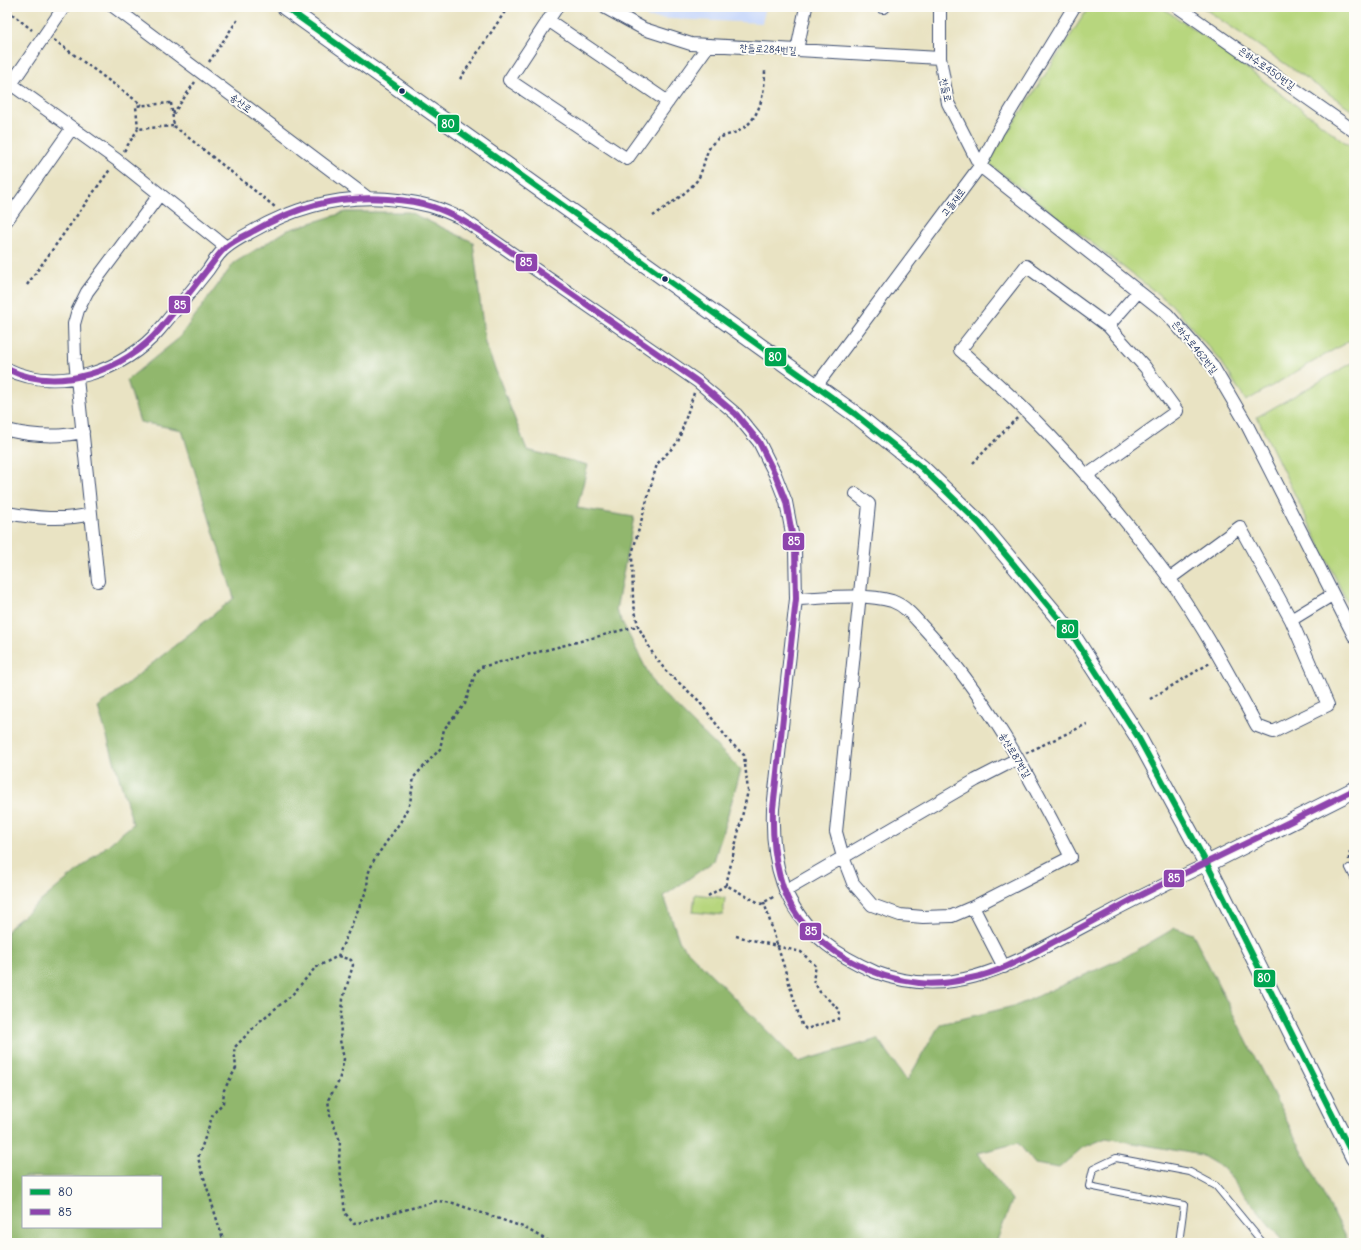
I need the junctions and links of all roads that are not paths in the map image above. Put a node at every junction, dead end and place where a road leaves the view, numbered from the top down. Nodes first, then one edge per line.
1 (64, 7) edge
2 (114, 7) edge
3 (285, 7) edge
4 (557, 7) edge
5 (604, 7) edge
6 (806, 7) edge
7 (940, 7) edge
8 (1074, 7) edge
9 (1178, 7) edge
10 (548, 20) junction
11 (708, 46) junction
12 (797, 50) junction
13 (940, 58) junction
14 (9, 87) edge
15 (668, 102) junction
16 (72, 128) junction
17 (1354, 131) edge
18 (980, 166) junction
19 (160, 194) junction
20 (368, 198) junction
21 (7, 220) edge
22 (226, 247) junction
23 (1138, 292) junction
24 (1108, 326) junction
25 (7, 369) edge
26 (77, 378) junction
27 (816, 386) junction
28 (7, 430) edge
29 (83, 432) junction
30 (1086, 476) junction
31 (856, 494) dead end
32 (7, 513) edge
33 (90, 514) junction
34 (1169, 578) junction
35 (98, 581) dead end
36 (1332, 595) junction
37 (860, 597) junction
38 (796, 599) junction
39 (1291, 620) junction
40 (1354, 636) edge
41 (1020, 757) junction
42 (1354, 790) edge
43 (843, 857) junction
44 (1207, 864) junction
45 (1350, 868) road end
46 (1354, 878) edge
47 (781, 893) junction
48 (973, 907) junction
49 (1004, 967) junction
50 (1354, 1158) edge
51 (1179, 1243) edge
52 (1263, 1243) edge

1 - 14 street
2 - 20 street, 송산로
3 - 27 street
4 - 10 street
5 - 11 street, 찬들로284번길
6 - 12 street
7 - 13 street, 찬들로
8 - 18 street, 고들재로
9 - 17 street, 은하수로450번길
10 - 15 street
10 - 15 street
11 - 12 street, 찬들로284번길
11 - 15 street
12 - 13 street, 찬들로284번길
13 - 18 street, 찬들로
14 - 16 street
16 - 19 street
16 - 21 street
18 - 23 street, 은하수로462번길
18 - 27 street, 고들재로
19 - 22 street
19 - 26 street
20 - 22 street
20 - 38 street
22 - 26 street
23 - 24 street
23 - 36 street, 은하수로462번길
24 - 30 street
24 - 30 street
25 - 26 street
26 - 29 street
27 - 44 street
28 - 29 street
29 - 33 street
30 - 34 street
31 - 37 street
32 - 33 street
33 - 35 street
34 - 39 street
34 - 39 street
36 - 39 street
36 - 40 street, 은하수로462번길
37 - 38 street, 송산로87번길
37 - 41 street, 송산로87번길
37 - 43 street
38 - 47 street
41 - 43 street
41 - 48 street, 송산로87번길
42 - 44 street
43 - 47 street
43 - 48 street
44 - 49 street
44 - 50 street
45 - 46 lane
47 - 49 street
48 - 49 street
51 - 52 lane

